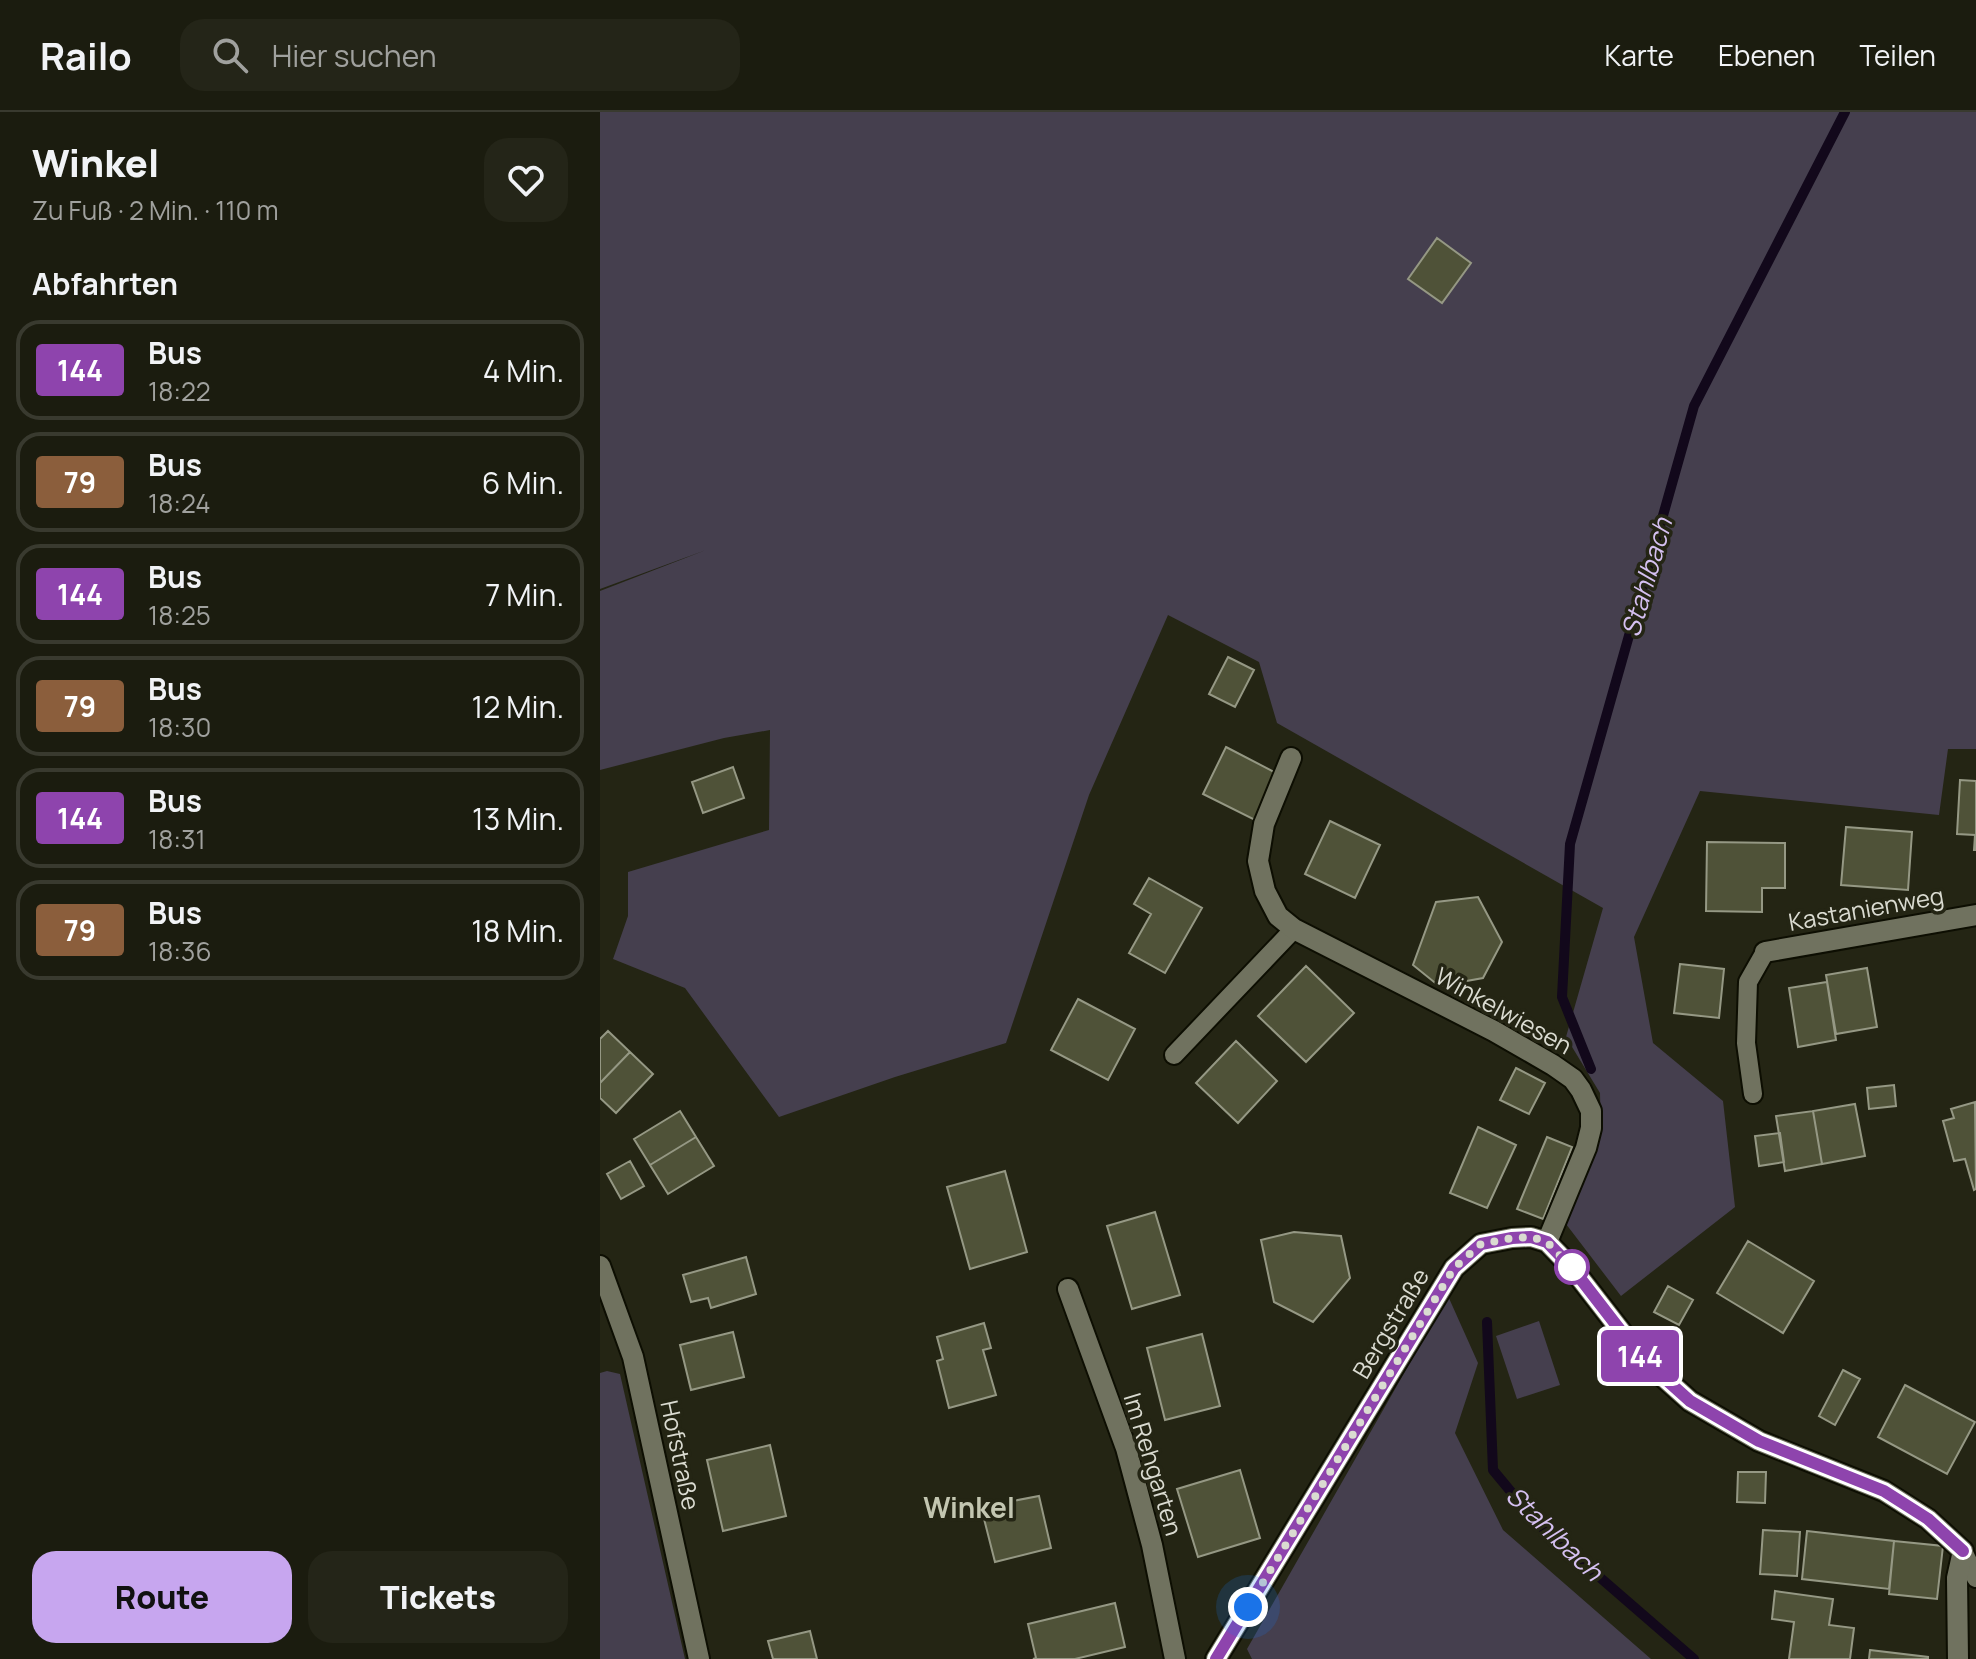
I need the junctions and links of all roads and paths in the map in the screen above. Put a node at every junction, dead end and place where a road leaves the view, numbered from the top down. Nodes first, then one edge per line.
1 (1291, 758) dead end
2 (1976, 915) edge
3 (1294, 929) junction
4 (1765, 952) joint
5 (1174, 1055) dead end
6 (1753, 1094) dead end
7 (1547, 1242) junction
8 (600, 1266) edge
9 (1068, 1289) dead end
10 (1969, 1549) edge
11 (1976, 1578) edge
12 (699, 1659) edge
13 (1175, 1659) edge
14 (1216, 1659) edge
15 (1958, 1659) edge

1 - 3 street, Winkelwiesen
2 - 4 street, Kastanienweg
3 - 5 lane
3 - 7 street, Winkelwiesen
4 - 6 lane
7 - 10 street
7 - 14 street, Bergstraße
8 - 12 street, Hofstraße
9 - 13 street, Im Rehgarten
10 - 11 lane
10 - 15 street

